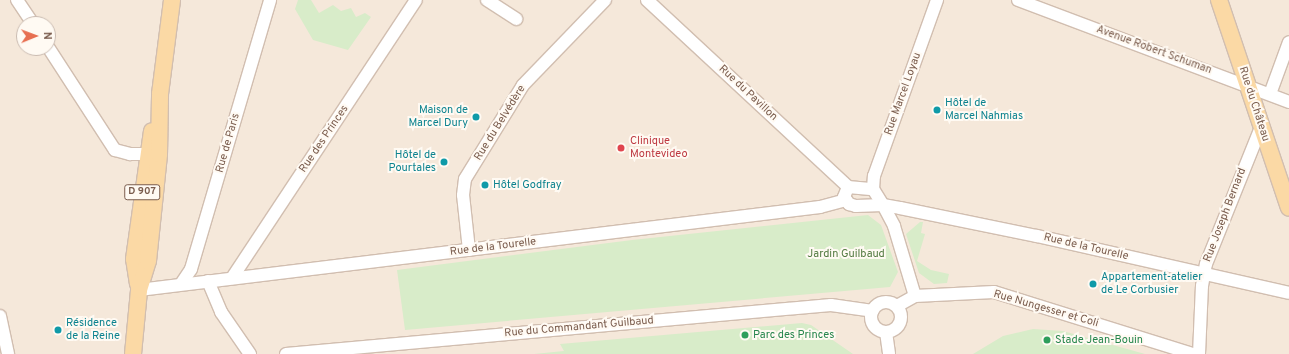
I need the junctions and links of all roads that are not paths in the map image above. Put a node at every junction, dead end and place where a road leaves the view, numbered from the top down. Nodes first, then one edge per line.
1 (17, 0) edge
2 (172, 0) edge
3 (270, 0) edge
4 (416, 0) edge
5 (487, 0) edge
6 (605, 0) edge
7 (648, 0) edge
8 (937, 0) edge
9 (1018, 0) edge
10 (1219, 0) edge
11 (28, 16) edge
12 (516, 19) dead end
13 (1289, 42) edge
14 (53, 56) edge
15 (1246, 86) junction
16 (1270, 94) junction
17 (1289, 102) edge
18 (1261, 127) junction
19 (153, 154) junction
20 (848, 187) junction
21 (873, 189) junction
22 (846, 200) junction
23 (883, 205) junction
24 (1289, 208) edge
25 (469, 250) junction
26 (1204, 274) junction
27 (232, 278) junction
28 (208, 281) junction
29 (181, 284) junction
30 (139, 290) junction
31 (1289, 293) edge
32 (914, 296) junction
33 (897, 306) junction
34 (873, 311) junction
35 (0, 316) edge
36 (886, 332) junction
37 (8, 354) edge
38 (133, 354) edge
39 (250, 354) edge
40 (286, 354) edge
41 (889, 354) edge
42 (1194, 354) edge
43 (1199, 354) edge

1 - 11 street
2 - 19 main road, D 907
3 - 29 street, Rue de Paris
4 - 27 street, Rue des Princes
5 - 12 street
6 - 25 street, Rue du Belvédère
7 - 20 street, Rue du Pavillon
8 - 21 street, Rue Marcel Loyau
9 - 15 street, Avenue Robert Schuman
10 - 15 main road, Rue du Château
13 - 16 street
14 - 19 street
15 - 16 street, Avenue Robert Schuman
15 - 18 main road, Rue du Château
16 - 17 street, Avenue Robert Schuman
18 - 24 main road, Rue du Château
18 - 26 street, Rue Joseph Bernard
19 - 30 main road, D 907
20 - 21 street
20 - 22 street
21 - 23 street
22 - 23 street, Rue de la Tourelle
22 - 25 street, Rue de la Tourelle
23 - 26 street, Rue de la Tourelle
23 - 32 street
25 - 27 street, Rue de la Tourelle
26 - 31 street, Rue de la Tourelle
26 - 43 street, Rue Joseph Bernard
27 - 28 street, Rue de la Tourelle
28 - 29 street, Rue de la Tourelle
28 - 39 street
29 - 30 street, Rue de la Tourelle
30 - 38 main road, D 907
32 - 33 street, Rue Nungesser et Coli
32 - 42 street, Rue Nungesser et Coli
33 - 34 street
33 - 36 street
34 - 36 street
34 - 40 street, Rue du Commandant Guilbaud
35 - 37 street
36 - 41 street

